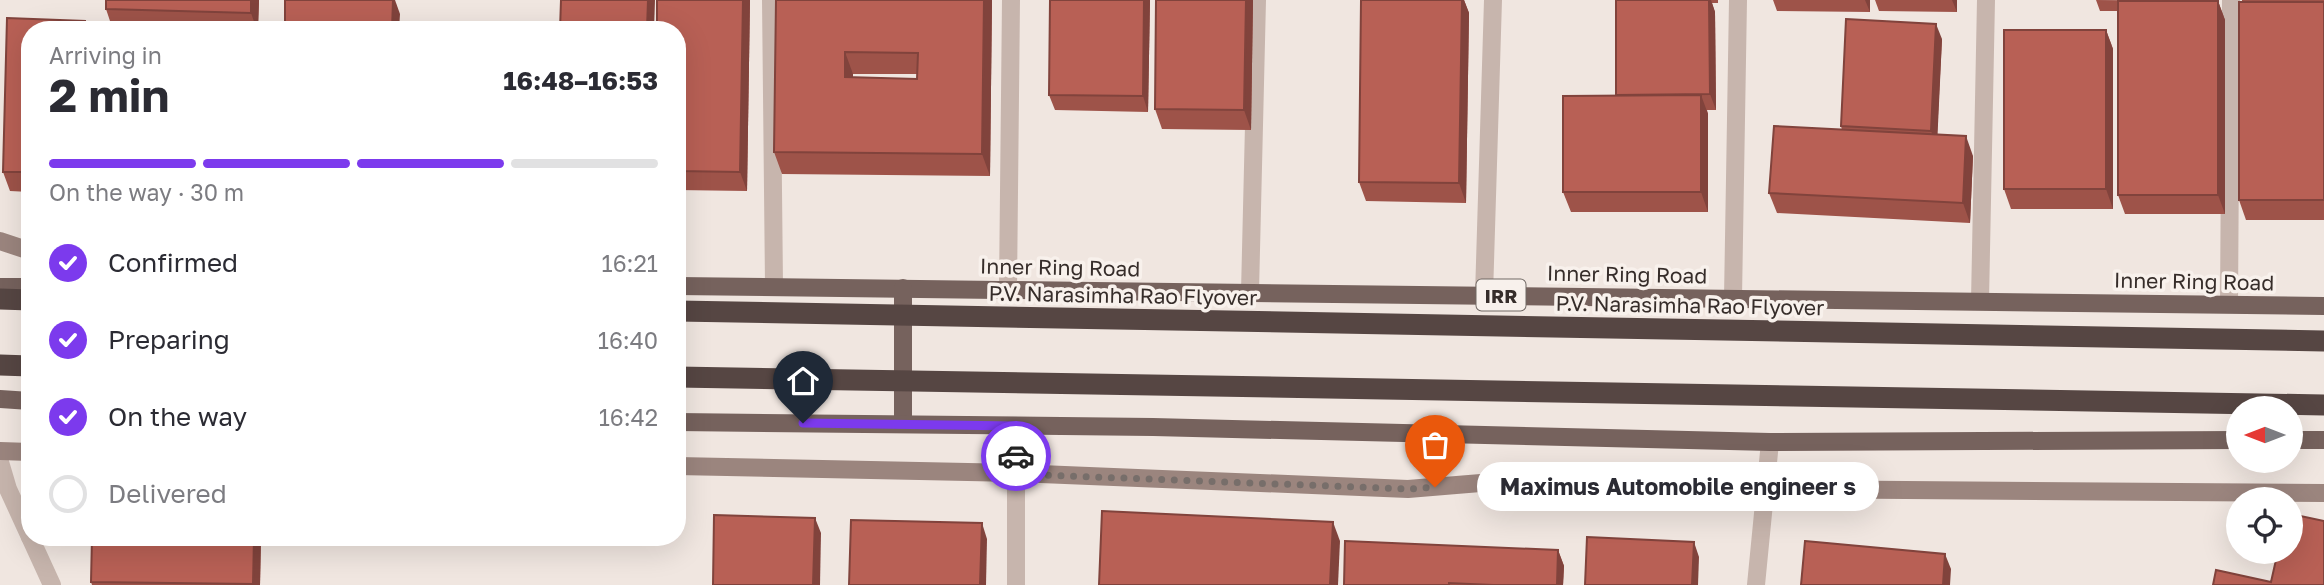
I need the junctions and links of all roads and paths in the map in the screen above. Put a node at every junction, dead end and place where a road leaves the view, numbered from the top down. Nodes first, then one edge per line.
1 (771, 0) edge
2 (1011, 0) edge
3 (1256, 0) edge
4 (1493, 0) edge
5 (1738, 0) edge
6 (1986, 0) edge
7 (2231, 0) edge
8 (0, 241) edge
9 (21, 248) edge
10 (774, 285) junction
11 (686, 286) edge
12 (0, 287) edge
13 (21, 287) edge
14 (902, 288) junction
15 (1008, 288) junction
16 (1250, 292) junction
17 (1484, 295) junction
18 (1733, 298) junction
19 (0, 299) edge
20 (21, 300) edge
21 (1980, 301) junction
22 (2229, 304) junction
23 (2324, 306) edge
24 (686, 312) edge
25 (2324, 341) edge
26 (0, 365) edge
27 (21, 366) edge
28 (686, 377) edge
29 (0, 399) edge
30 (21, 400) edge
31 (2324, 405) edge
32 (686, 422) edge
33 (903, 424) junction
34 (1016, 426) junction
35 (2226, 440) edge
36 (2303, 440) edge
37 (2324, 440) edge
38 (1770, 442) junction
39 (0, 451) edge
40 (21, 452) edge
41 (0, 462) edge
42 (686, 466) edge
43 (1016, 474) junction
44 (1765, 489) junction
45 (2324, 492) edge
46 (21, 517) edge
47 (34, 546) edge
48 (52, 585) edge
49 (1016, 585) edge
50 (1756, 585) edge

1 - 10 street
2 - 15 street
3 - 16 street
4 - 17 street
5 - 18 street
6 - 21 street
7 - 22 street
8 - 9 street
10 - 11 main road, Inner Ring Road / IRR
10 - 14 main road, Inner Ring Road / IRR
12 - 13 main road
14 - 15 main road, Inner Ring Road / IRR
14 - 33 main road
15 - 16 main road, Inner Ring Road / IRR
16 - 17 main road, Inner Ring Road / IRR
17 - 18 main road, Inner Ring Road / IRR
18 - 21 main road, Inner Ring Road / IRR
19 - 20 highway
21 - 22 main road, Inner Ring Road / IRR
22 - 23 main road, Inner Ring Road / IRR
24 - 25 highway, P.V. Narasimha Rao Flyover, bridge
26 - 27 highway
28 - 31 highway, bridge
29 - 30 main road
32 - 33 main road
33 - 34 main road
34 - 38 main road
34 - 43 street
35 - 38 main road
36 - 37 main road
38 - 44 street
39 - 40 street
41 - 46 street
42 - 43 street
43 - 44 street
43 - 49 street
44 - 45 street
44 - 50 street
47 - 48 street

